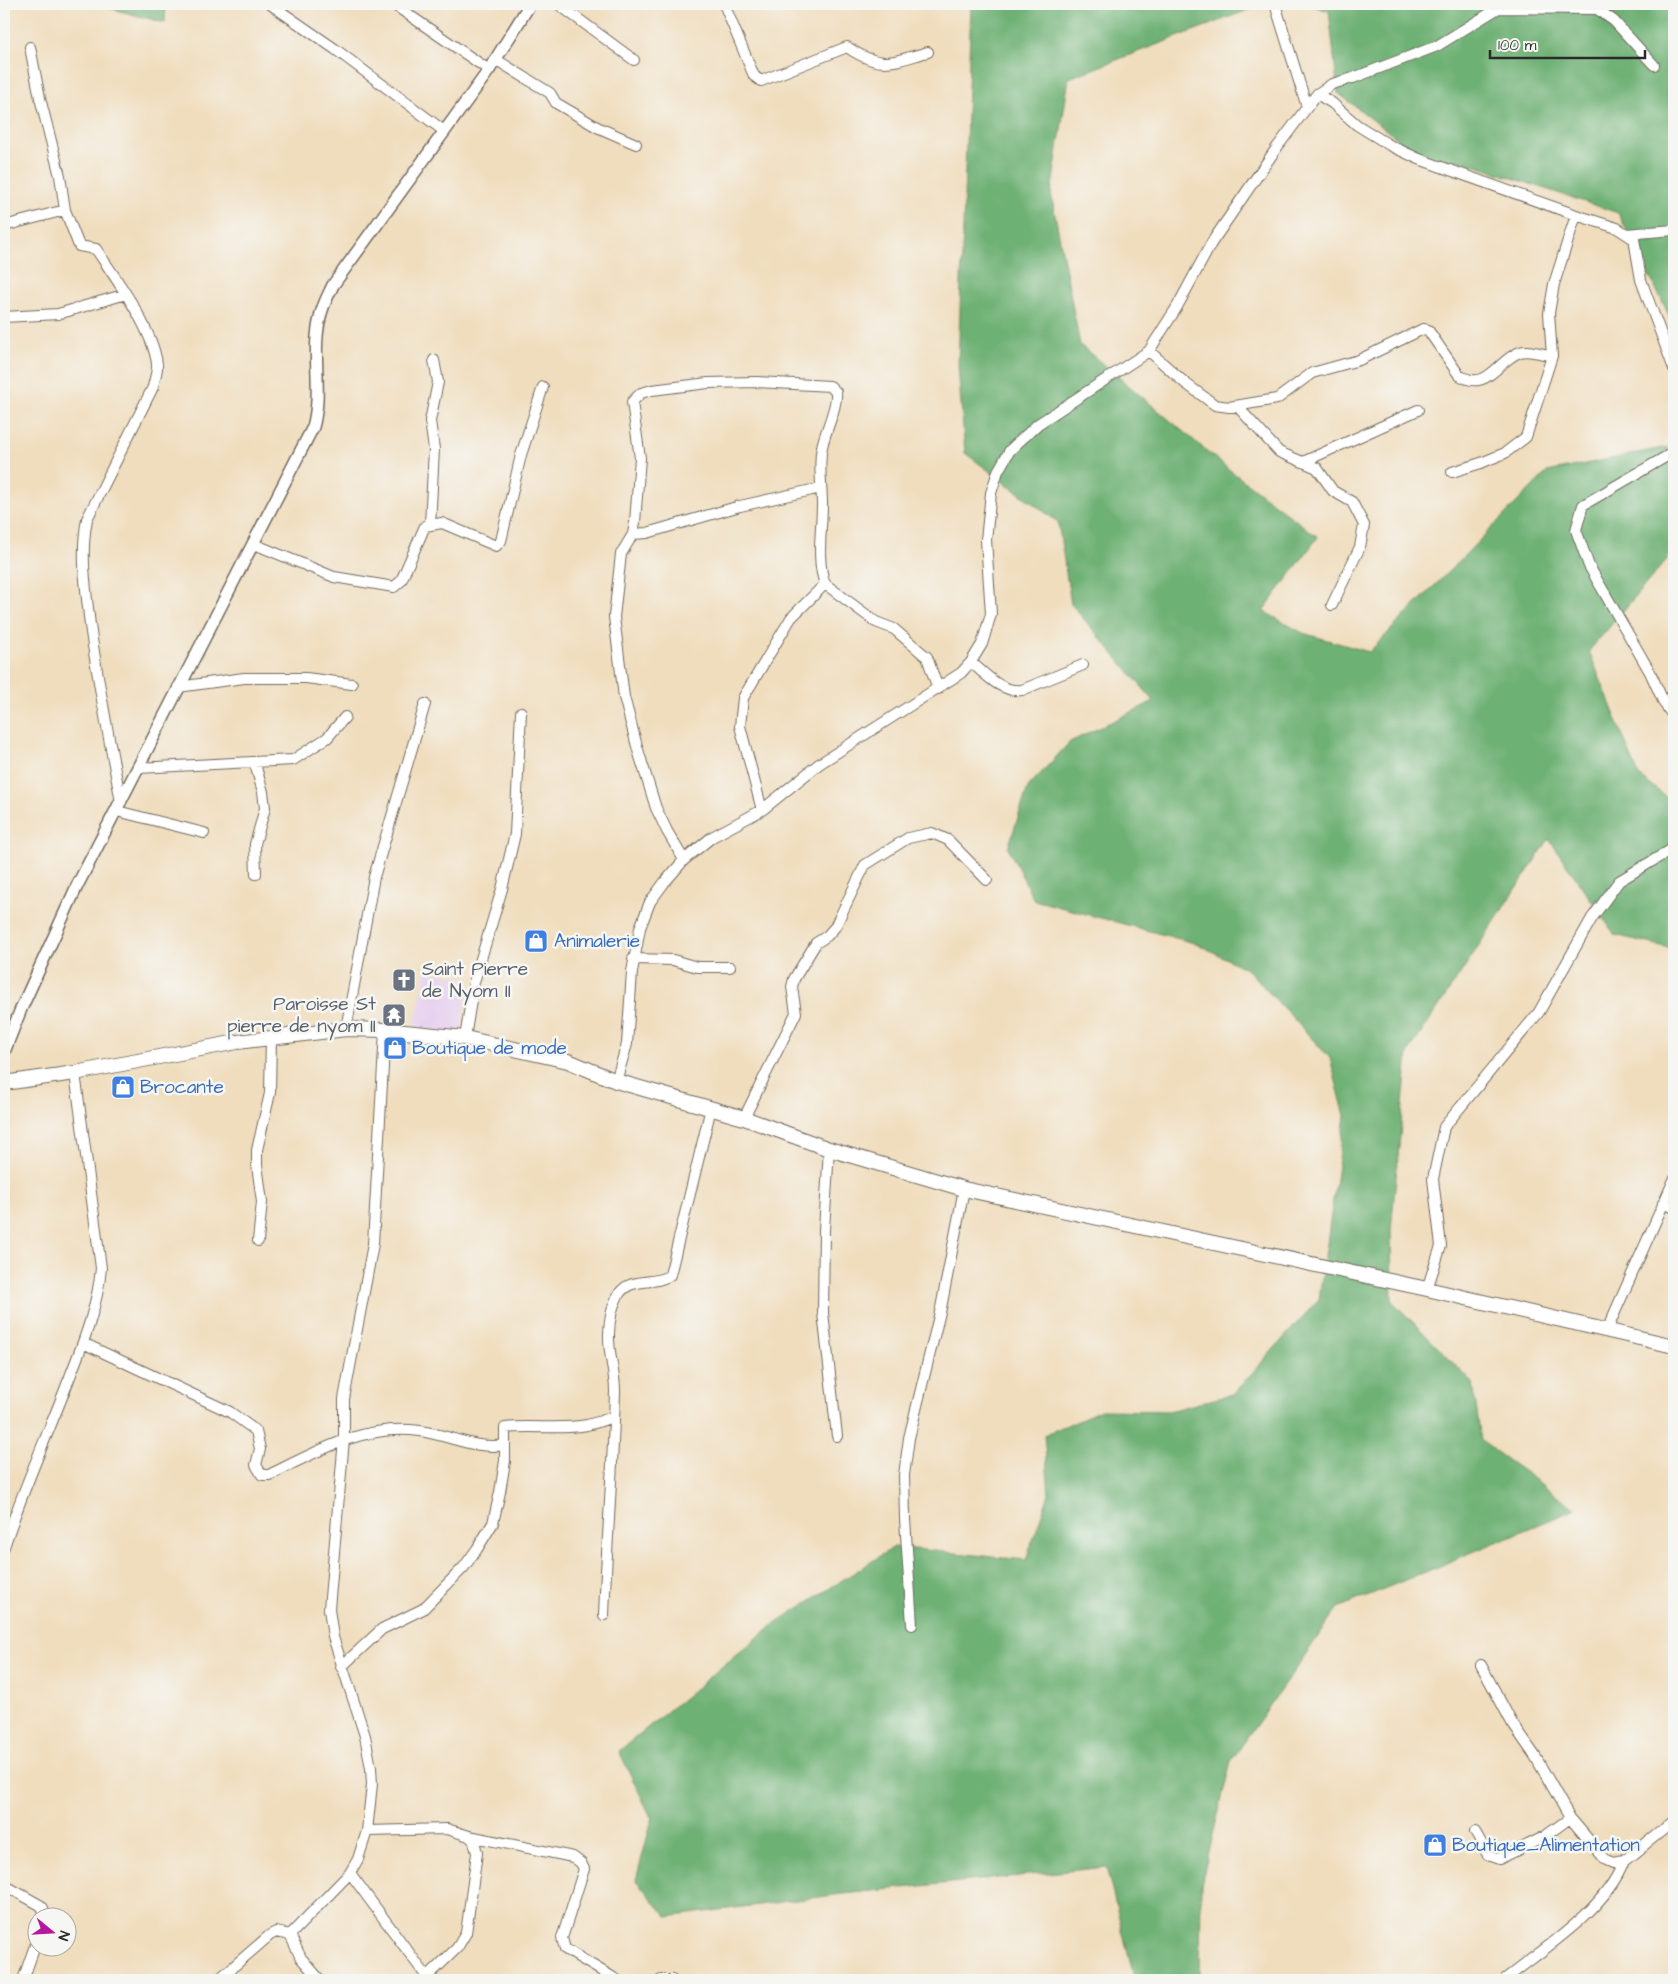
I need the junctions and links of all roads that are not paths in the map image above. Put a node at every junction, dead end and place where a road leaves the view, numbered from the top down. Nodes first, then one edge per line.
1 (270, 4) edge
2 (393, 4) edge
3 (530, 4) edge
4 (558, 4) edge
5 (724, 4) edge
6 (1275, 4) edge
7 (1501, 6) edge
8 (30, 47) dead end
9 (928, 52) dead end
10 (495, 59) junction
11 (634, 60) dead end
12 (1654, 65) dead end
13 (488, 70) junction
14 (1317, 94) junction
15 (1307, 107) junction
16 (444, 131) junction
17 (636, 144) dead end
18 (65, 210) junction
19 (1576, 215) junction
20 (4, 226) edge
21 (1674, 230) edge
22 (1626, 234) junction
23 (126, 294) junction
24 (4, 317) edge
25 (1670, 346) edge
26 (1149, 351) junction
27 (1552, 356) junction
28 (434, 360) dead end
29 (1674, 369) edge
30 (543, 387) dead end
31 (1237, 406) junction
32 (1418, 410) dead end
33 (1674, 452) edge
34 (1303, 462) junction
35 (1452, 472) dead end
36 (821, 488) junction
37 (430, 525) junction
38 (633, 534) junction
39 (254, 544) junction
40 (825, 584) junction
41 (1332, 605) dead end
42 (971, 662) junction
43 (1083, 665) dead end
44 (352, 684) dead end
45 (178, 686) junction
46 (938, 689) junction
47 (425, 704) dead end
48 (521, 712) dead end
49 (345, 717) dead end
50 (1674, 717) edge
51 (255, 764) junction
52 (138, 768) junction
53 (119, 806) junction
54 (762, 810) junction
55 (204, 833) dead end
56 (1674, 848) edge
57 (684, 860) junction
58 (256, 874) dead end
59 (987, 880) dead end
60 (633, 959) junction
61 (730, 967) dead end
62 (346, 1028) junction
63 (385, 1030) junction
64 (271, 1037) junction
65 (465, 1038) junction
66 (4, 1052) edge
67 (75, 1073) junction
68 (616, 1081) junction
69 (4, 1083) edge
70 (711, 1108) junction
71 (744, 1118) junction
72 (829, 1149) junction
73 (1674, 1180) edge
74 (964, 1189) junction
75 (1663, 1203) junction
76 (1674, 1208) edge
77 (258, 1240) dead end
78 (1427, 1289) junction
79 (1607, 1330) junction
80 (83, 1343) junction
81 (1674, 1346) edge
82 (613, 1417) junction
83 (837, 1436) dead end
84 (344, 1439) junction
85 (505, 1445) junction
86 (4, 1547) edge
87 (604, 1615) dead end
88 (912, 1625) dead end
89 (1481, 1665) dead end
90 (341, 1667) junction
91 (1570, 1818) junction
92 (1674, 1821) edge
93 (368, 1831) junction
94 (1475, 1832) dead end
95 (469, 1836) junction
96 (1624, 1862) junction
97 (350, 1873) junction
98 (4, 1885) edge
99 (41, 1906) edge
100 (290, 1935) junction
101 (31, 1956) edge
102 (426, 1979) edge
103 (23, 1980) edge
104 (218, 1980) edge
105 (320, 1980) edge
106 (617, 1980) edge
107 (661, 1980) edge
108 (672, 1980) edge
109 (1504, 1980) edge

1 - 16 street
2 - 13 street
3 - 10 street
4 - 11 street
5 - 9 street
6 - 15 street
7 - 12 street
7 - 14 street
8 - 18 street
10 - 13 street
10 - 17 street
13 - 16 street
14 - 15 street
14 - 19 street
15 - 26 street
16 - 39 street
18 - 20 street
18 - 23 street
19 - 22 street
19 - 27 street
21 - 22 street
22 - 25 street
23 - 24 street
23 - 53 street
25 - 29 street
26 - 31 street
26 - 42 street
27 - 31 street
27 - 35 street
28 - 37 street
30 - 37 street
31 - 34 street
32 - 34 street
33 - 50 street
34 - 41 street
36 - 38 street
36 - 38 street
36 - 40 street
37 - 39 street
38 - 57 street
39 - 45 street
40 - 46 street
40 - 54 street
42 - 43 street
42 - 46 street
44 - 45 street
45 - 52 street
46 - 54 street
47 - 62 street
48 - 65 street
49 - 51 street
51 - 52 street
51 - 58 street
52 - 53 street
53 - 55 street
53 - 66 street
54 - 57 street
56 - 78 street
57 - 60 street
59 - 71 street
60 - 61 street
60 - 68 street
62 - 63 main road
62 - 64 main road
63 - 65 main road
63 - 84 street
64 - 67 main road
64 - 77 street
65 - 68 main road
67 - 69 main road
67 - 80 street
68 - 70 main road
70 - 71 main road
70 - 82 street
71 - 72 main road
72 - 74 main road
72 - 83 street
73 - 75 street
74 - 78 main road
74 - 88 street
75 - 76 street
75 - 79 street
78 - 79 main road
79 - 81 main road
80 - 84 street
80 - 86 street
82 - 85 street
82 - 87 street
84 - 85 street
84 - 90 street
85 - 90 street
89 - 91 street
90 - 93 street
91 - 94 street
91 - 96 street
92 - 96 street
93 - 95 street
93 - 97 street
95 - 102 street
95 - 106 street
96 - 109 street
97 - 100 street
97 - 102 street
98 - 99 street
100 - 104 street
100 - 105 street
101 - 103 street
107 - 108 street

